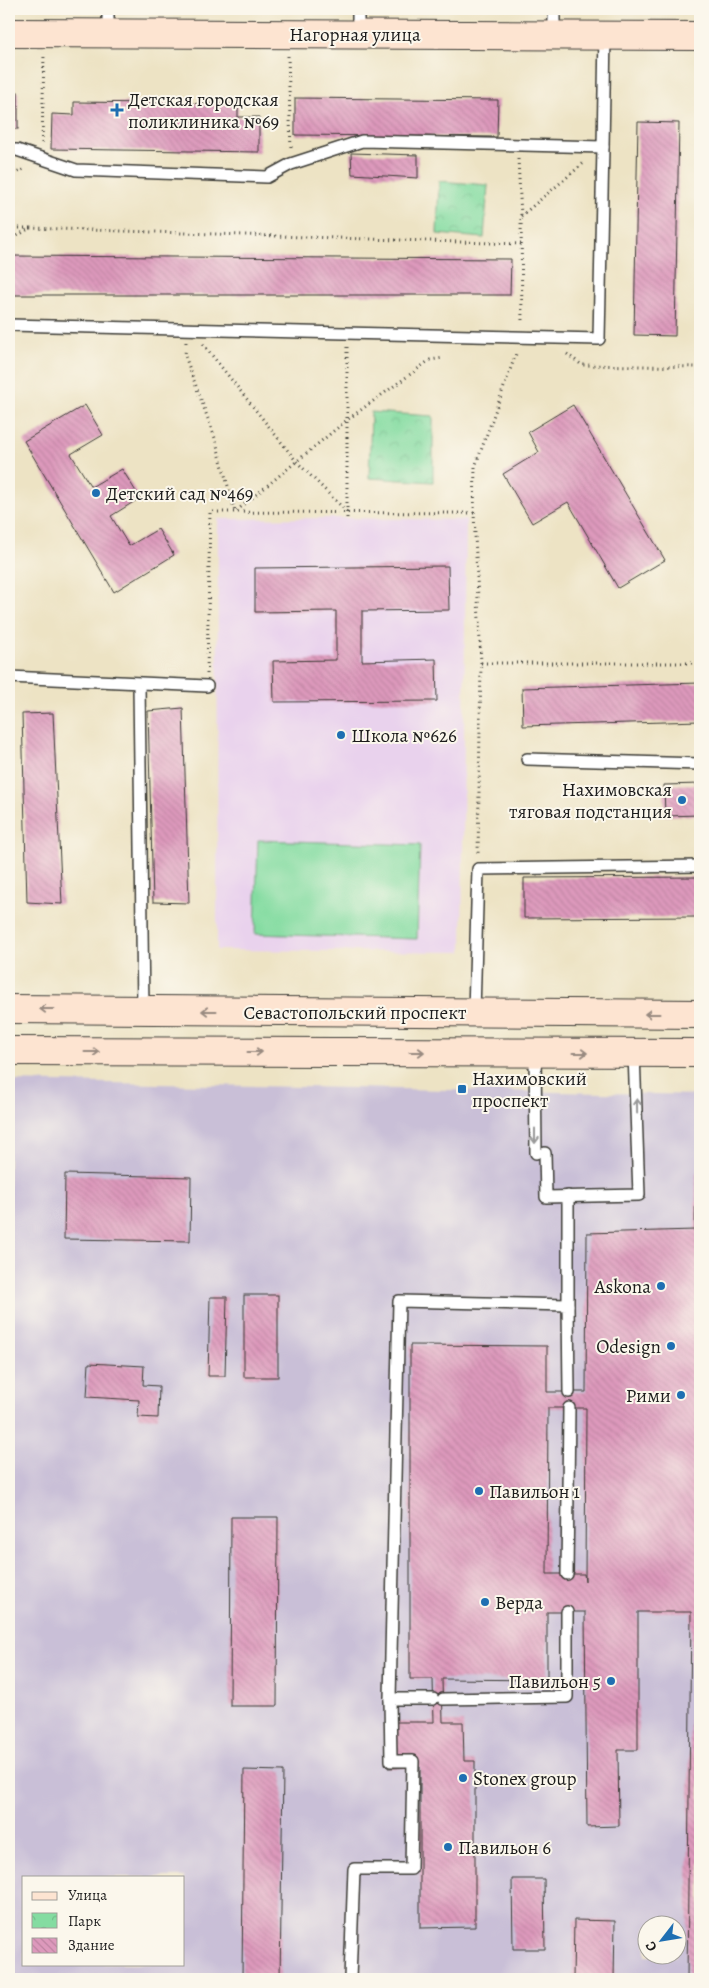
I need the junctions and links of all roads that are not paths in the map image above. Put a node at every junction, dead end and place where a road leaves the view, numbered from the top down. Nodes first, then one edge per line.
1 (108, 21) edge
2 (358, 21) edge
3 (554, 22) edge
4 (9, 33) edge
5 (605, 36) junction
6 (700, 36) edge
7 (603, 147) junction
8 (9, 150) edge
9 (9, 325) edge
10 (9, 677) edge
11 (139, 684) junction
12 (207, 686) road end
13 (527, 758) dead end
14 (700, 764) edge
15 (700, 866) edge
16 (9, 1009) edge
17 (143, 1010) junction
18 (474, 1012) junction
19 (700, 1014) edge
20 (9, 1051) edge
21 (535, 1052) junction
22 (634, 1053) junction
23 (700, 1053) edge
24 (568, 1196) junction
25 (568, 1305) junction
26 (569, 1392) dead end
27 (569, 1408) dead end
28 (567, 1574) dead end
29 (567, 1612) dead end
30 (390, 1699) junction
31 (350, 1979) edge

1 - 2 main road, Нагорная улица
1 - 4 main road, Нагорная улица
2 - 3 main road, Нагорная улица
3 - 5 main road, Нагорная улица
5 - 6 main road, Нагорная улица
5 - 7 lane
7 - 8 lane
7 - 9 lane
10 - 11 lane
11 - 12 lane
11 - 17 lane
13 - 14 lane
15 - 18 lane
17 -> 16 main road, Севастопольский проспект
18 -> 17 main road, Севастопольский проспект
19 -> 18 main road, Севастопольский проспект
20 -> 21 main road
21 -> 22 main road
21 -> 24 lane
22 - 23 main road
24 -> 22 lane
24 - 25 lane
25 - 26 lane
25 - 30 lane
27 - 28 lane
29 - 30 lane
30 - 31 lane

